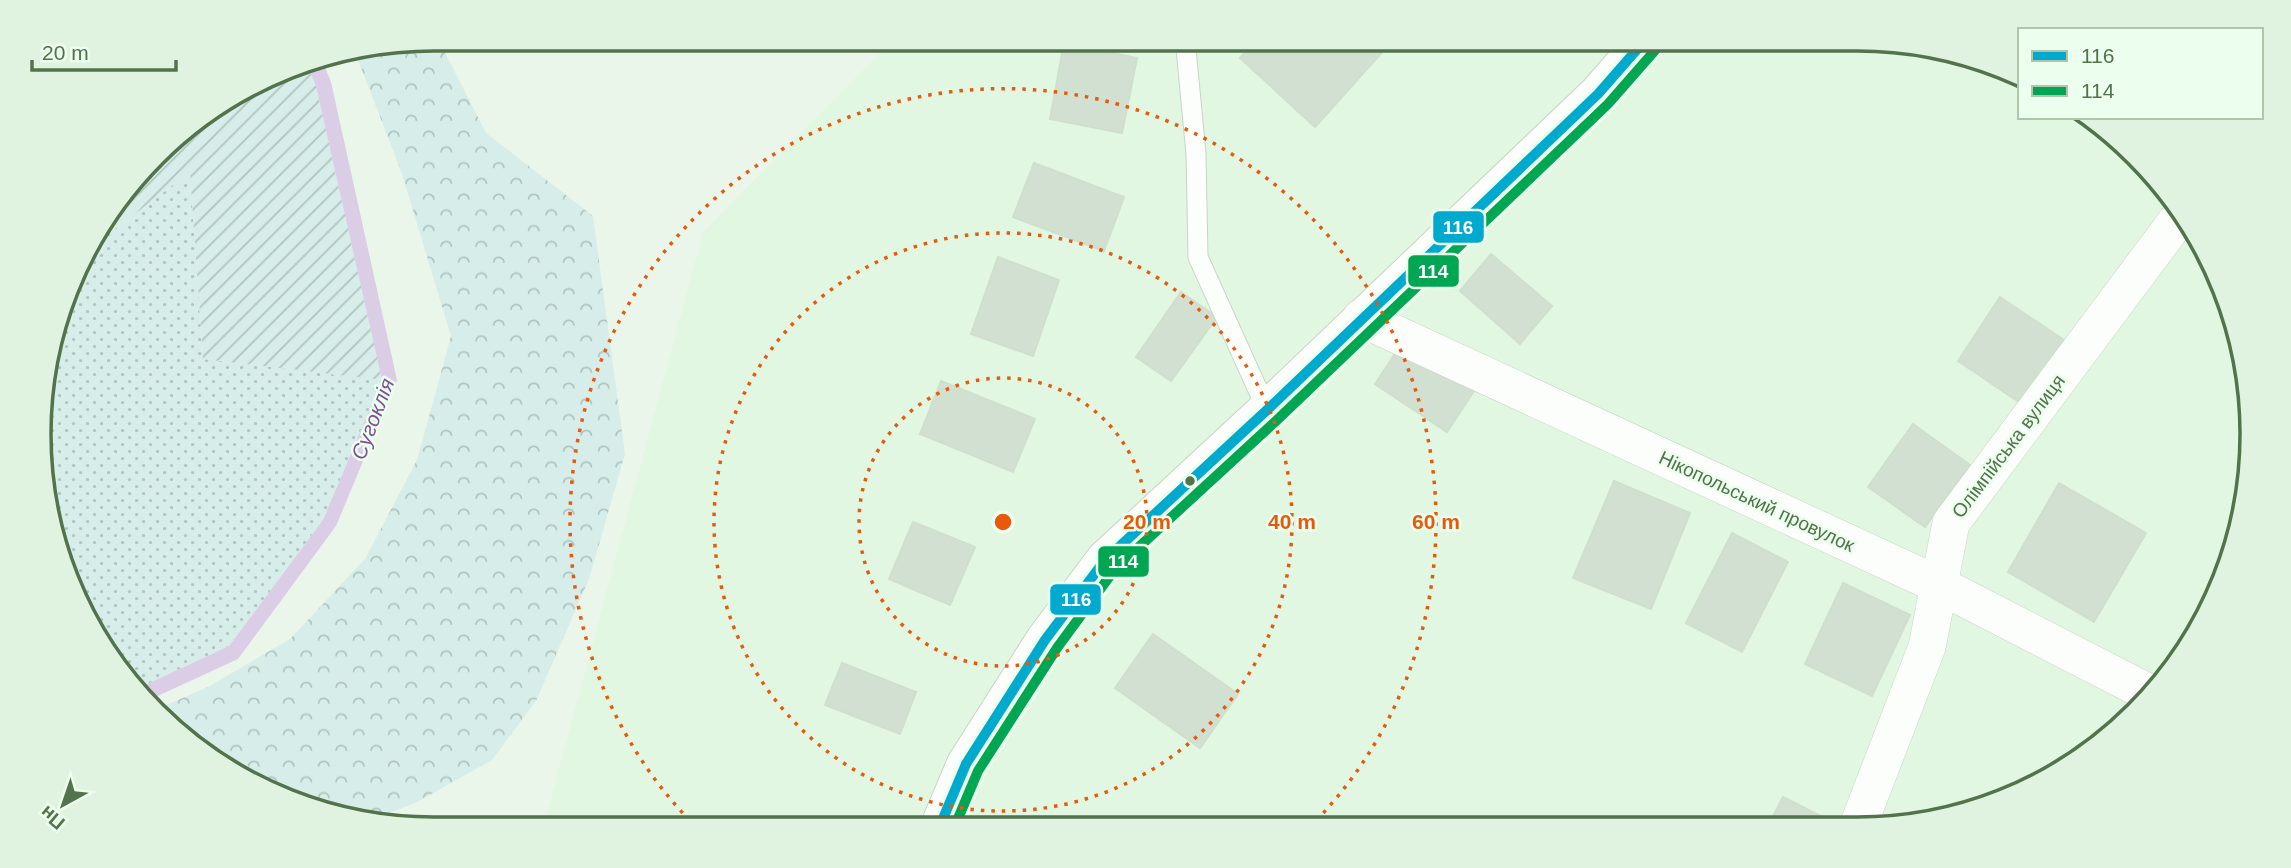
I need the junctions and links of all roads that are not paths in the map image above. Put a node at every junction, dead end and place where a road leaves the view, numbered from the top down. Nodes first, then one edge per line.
1 (1186, 51) edge
2 (1636, 51) edge
3 (2176, 221) edge
4 (1361, 318) junction
5 (1267, 410) junction
6 (1939, 585) junction
7 (2142, 690) edge
8 (943, 817) edge
9 (1862, 817) edge

1 - 5 lane
2 - 4 street
3 - 6 street, Олімпійська вулиця
4 - 5 street
4 - 6 street, Нікопольський провулок
5 - 8 street
6 - 7 street, Нікопольський провулок
6 - 9 street, Олімпійська вулиця

